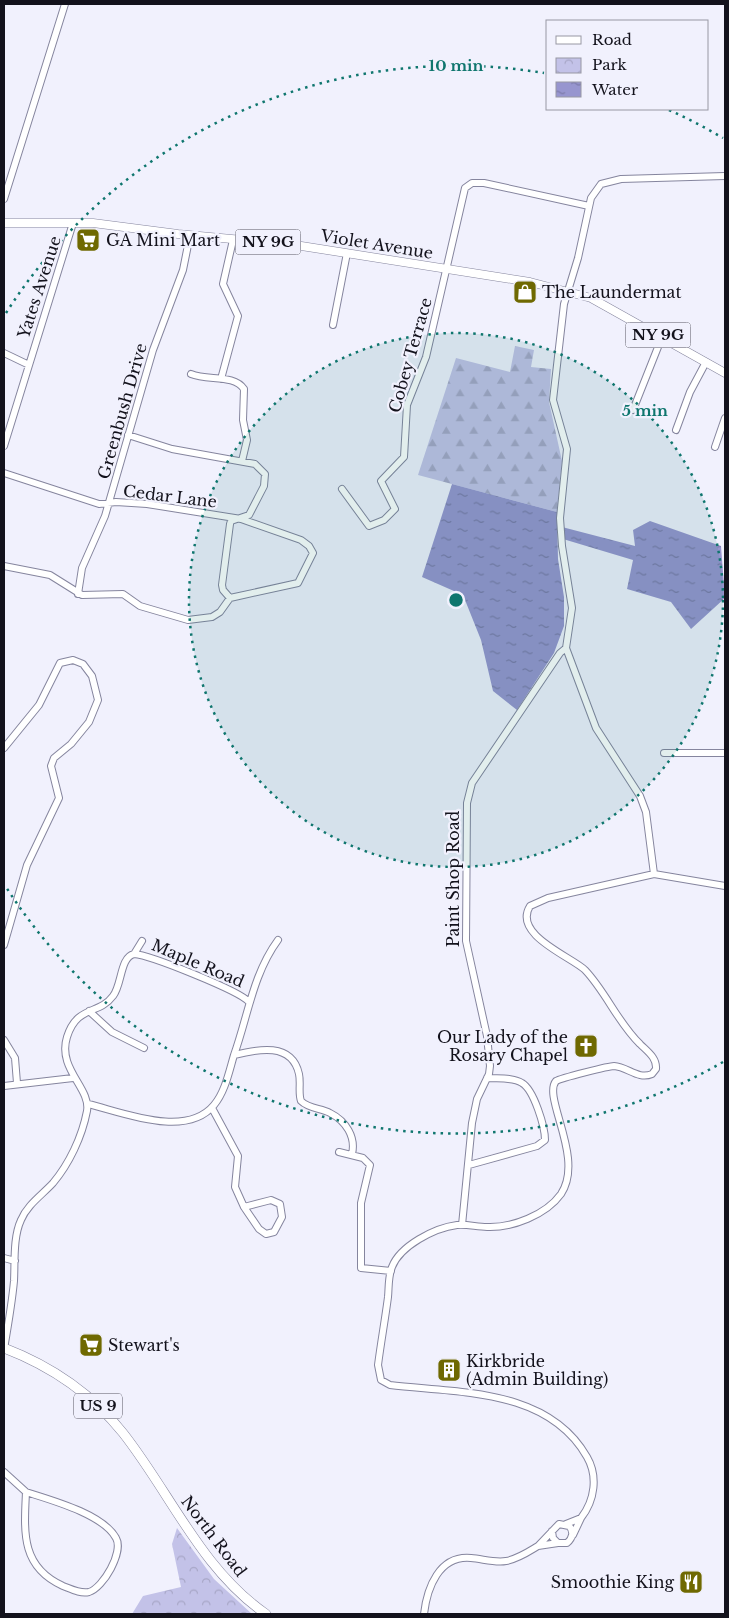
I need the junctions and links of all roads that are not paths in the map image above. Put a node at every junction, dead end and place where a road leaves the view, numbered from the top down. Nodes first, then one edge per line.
1 (65, 4) edge
2 (725, 176) edge
3 (4, 199) edge
4 (589, 206) junction
5 (4, 223) edge
6 (74, 223) junction
7 (190, 236) junction
8 (233, 240) junction
9 (347, 252) junction
10 (446, 269) junction
11 (568, 291) junction
12 (333, 325) dead end
13 (662, 337) junction
14 (4, 353) edge
15 (706, 362) junction
16 (29, 365) junction
17 (725, 373) edge
18 (191, 374) dead end
19 (221, 379) junction
20 (633, 410) dead end
21 (725, 418) edge
22 (676, 430) dead end
23 (128, 436) junction
24 (4, 446) edge
25 (715, 447) dead end
26 (242, 461) junction
27 (4, 473) edge
28 (342, 489) dead end
29 (109, 503) junction
30 (242, 519) junction
31 (4, 566) edge
32 (78, 594) junction
33 (230, 598) junction
34 (566, 648) junction
35 (4, 748) edge
36 (664, 753) dead end
37 (725, 753) edge
38 (654, 874) junction
39 (725, 886) edge
40 (278, 940) dead end
41 (142, 941) dead end
42 (4, 945) edge
43 (134, 954) junction
44 (249, 1002) junction
45 (88, 1011) junction
46 (4, 1040) edge
47 (144, 1048) dead end
48 (234, 1055) junction
49 (73, 1078) junction
50 (487, 1078) junction
51 (17, 1083) junction
52 (4, 1086) edge
53 (88, 1104) junction
54 (212, 1108) junction
55 (339, 1152) dead end
56 (352, 1154) junction
57 (469, 1165) junction
58 (244, 1207) junction
59 (462, 1225) junction
60 (4, 1258) edge
61 (15, 1261) junction
62 (390, 1271) junction
63 (4, 1348) edge
64 (4, 1472) edge
65 (26, 1492) junction
66 (581, 1518) junction
67 (566, 1524) junction
68 (552, 1531) junction
69 (572, 1534) junction
70 (558, 1543) junction
71 (538, 1546) junction
72 (266, 1614) edge
73 (424, 1614) edge

1 - 3 street
2 - 4 street
4 - 10 street
4 - 11 street
5 - 6 main road, Violet Avenue / NY 9G
6 - 7 main road, Violet Avenue / NY 9G
6 - 16 street, Yates Avenue
7 - 8 main road, Violet Avenue / NY 9G
7 - 23 street, Greenbush Drive
8 - 9 main road, Violet Avenue / NY 9G
8 - 19 street
9 - 10 main road, Violet Avenue / NY 9G
9 - 12 street
10 - 11 main road, Violet Avenue / NY 9G
10 - 28 street, Cobey Terrace
11 - 13 main road, Violet Avenue / NY 9G
11 - 34 street
13 - 15 main road, Violet Avenue / NY 9G
13 - 20 street
14 - 16 street
15 - 17 main road, Violet Avenue / NY 9G
15 - 22 street
16 - 24 street, Yates Avenue
18 - 19 street
19 - 26 street
21 - 25 street
23 - 26 street
23 - 29 street, Greenbush Drive
26 - 30 street
27 - 29 street, Cedar Lane
29 - 30 street, Cedar Lane
29 - 32 street, Greenbush Drive
30 - 33 street
30 - 33 street, Cedar Lane
31 - 32 street
32 - 33 street
34 - 38 street
34 - 50 street, Paint Shop Road
35 - 42 street
36 - 37 street
38 - 39 street
38 - 59 street
40 - 44 street
41 - 43 street
43 - 44 street, Maple Road
43 - 45 street
44 - 48 street
45 - 47 street
45 - 49 street
46 - 51 street
48 - 54 street
48 - 56 street
49 - 51 street
49 - 53 street
50 - 57 street, Paint Shop Road
50 - 57 street
51 - 52 street
53 - 54 street
53 - 61 street
54 - 58 street
55 - 56 street
56 - 62 street
57 - 59 street, Paint Shop Road
58 - 58 street
59 - 62 street
60 - 61 street
61 - 63 street
62 - 66 street
63 - 72 highway, North Road / US 9
64 - 65 street
65 - 65 street
66 - 67 street
66 - 69 street
67 - 68 street
67 - 69 street
68 - 70 street
68 - 71 street
69 - 70 street
70 - 71 street
71 - 73 street

